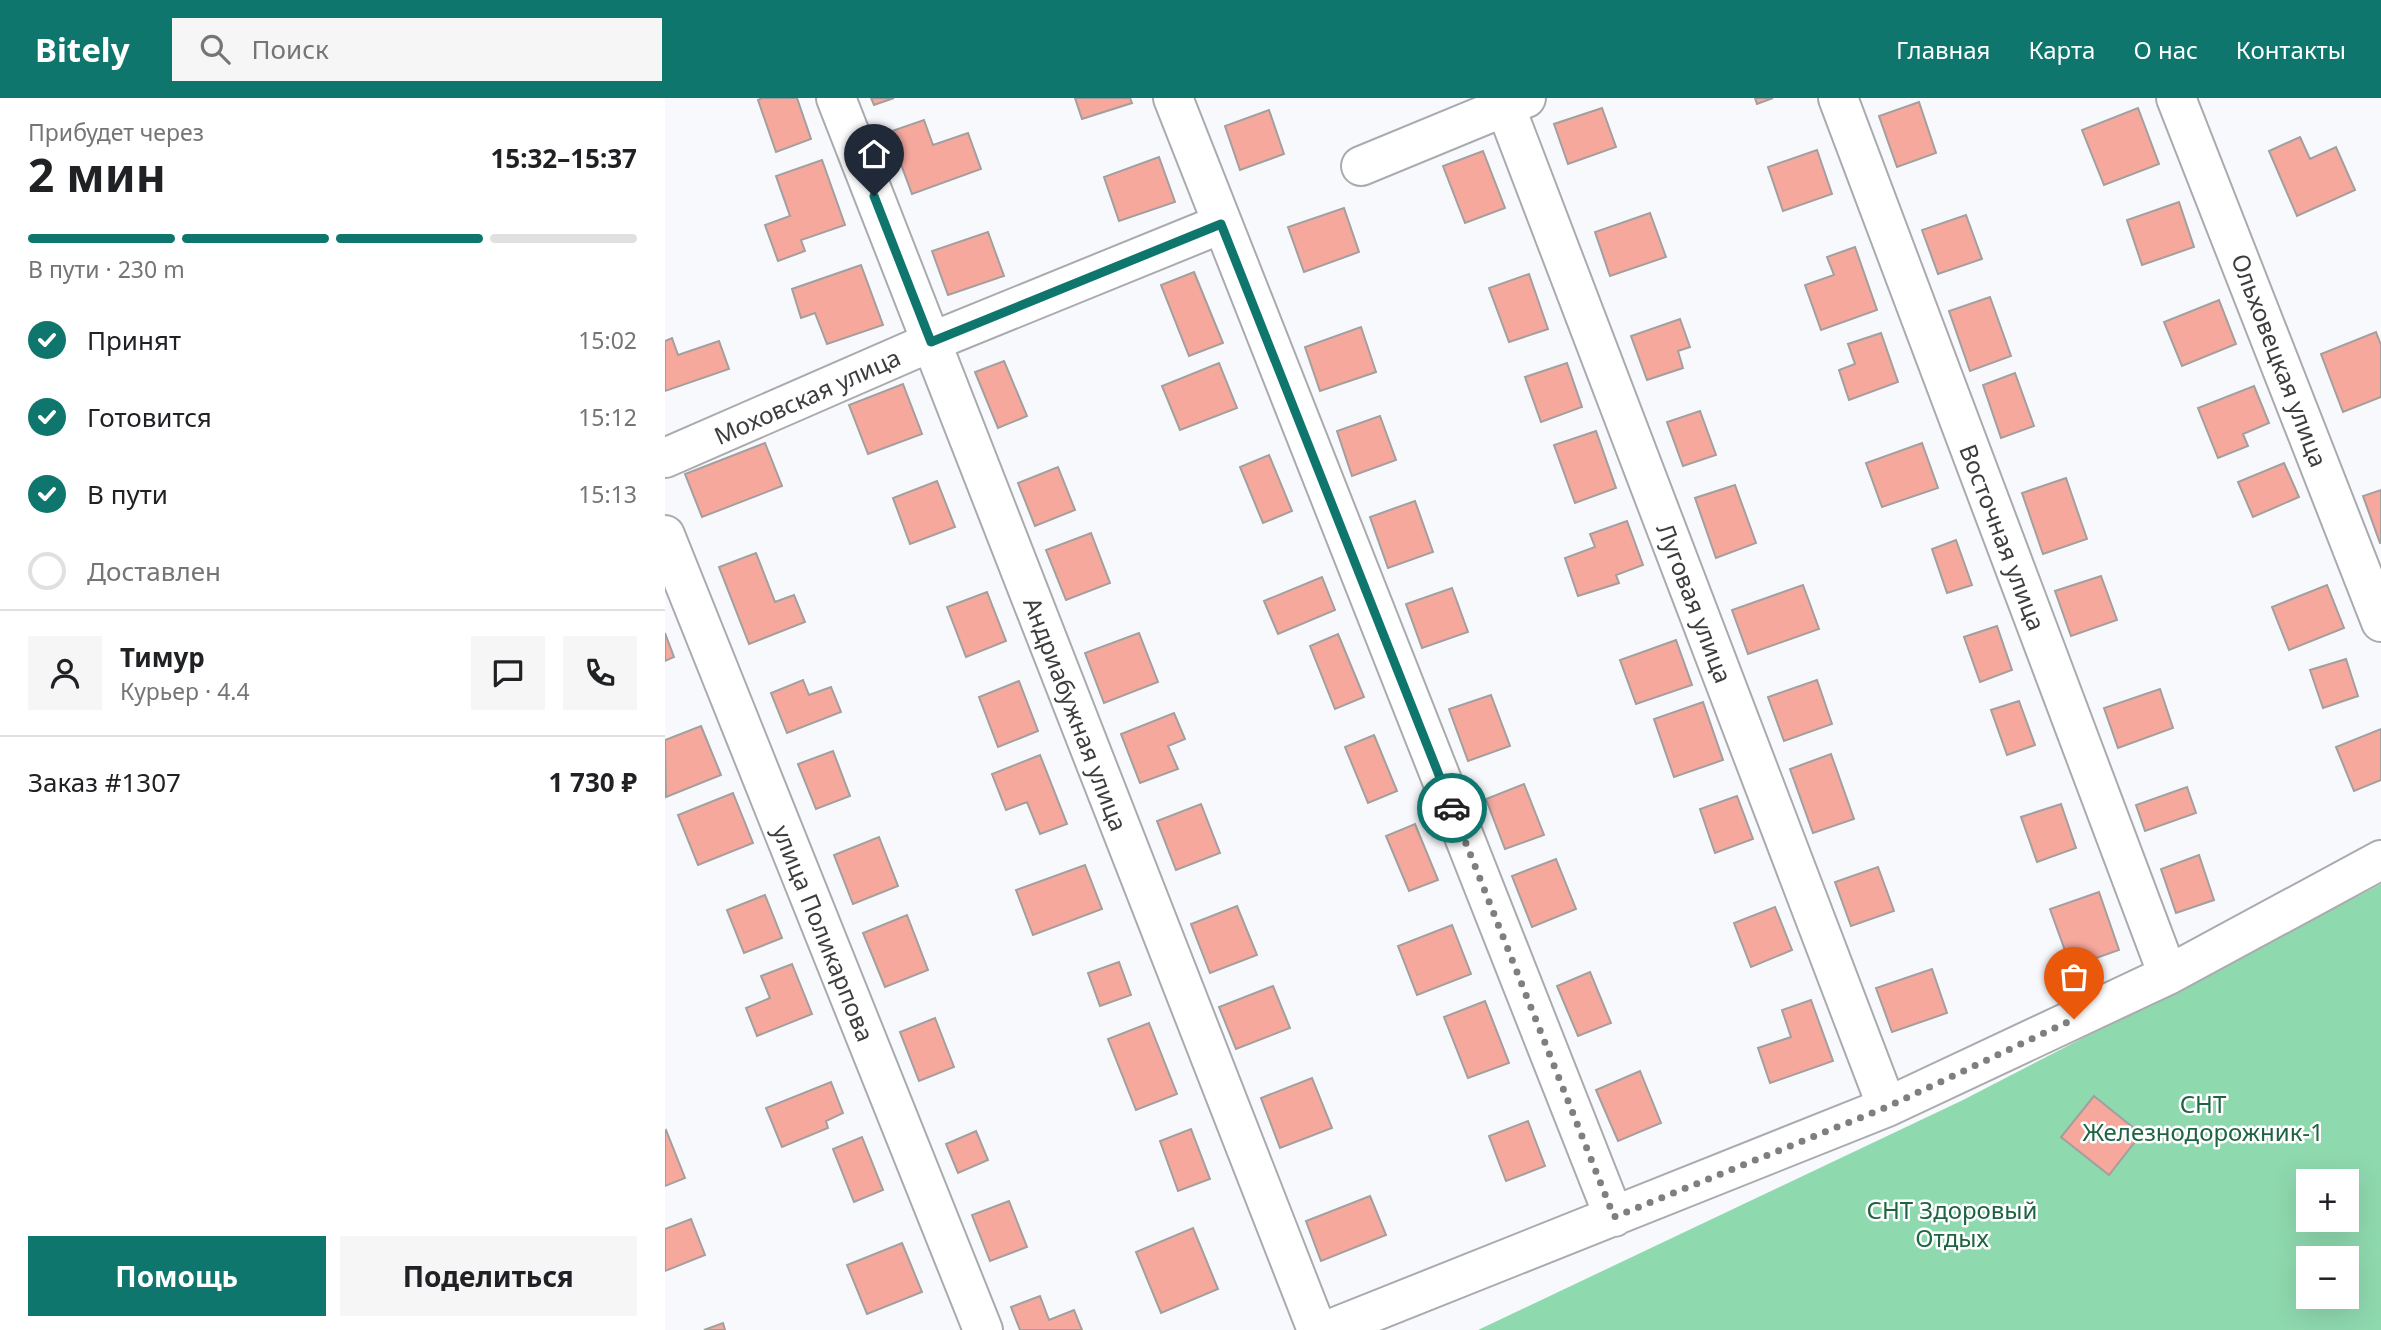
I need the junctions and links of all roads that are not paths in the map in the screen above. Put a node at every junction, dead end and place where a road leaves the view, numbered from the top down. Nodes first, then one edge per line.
1 (836, 98) edge
2 (1173, 98) edge
3 (1838, 98) edge
4 (2176, 98) edge
5 (1511, 101) edge
6 (1361, 166) dead end
7 (1221, 224) junction
8 (931, 342) junction
9 (665, 458) edge
10 (665, 535) edge
11 (2381, 622) edge
12 (2381, 860) edge
13 (2168, 975) junction
14 (1887, 1107) junction
15 (1614, 1217) junction
16 (983, 1330) edge
17 (1317, 1330) edge
18 (1328, 1330) edge

1 - 8 street, Андриабужная улица
2 - 7 street
3 - 13 street, Восточная улица
4 - 11 street, Ольховецкая улица
5 - 6 street
5 - 14 street, Луговая улица
7 - 8 street, Моховская улица
7 - 15 street
8 - 9 street, Моховская улица
8 - 17 street, Андриабужная улица
10 - 16 street, улица Поликарпова
12 - 13 street
13 - 14 street
14 - 15 street
15 - 18 street

